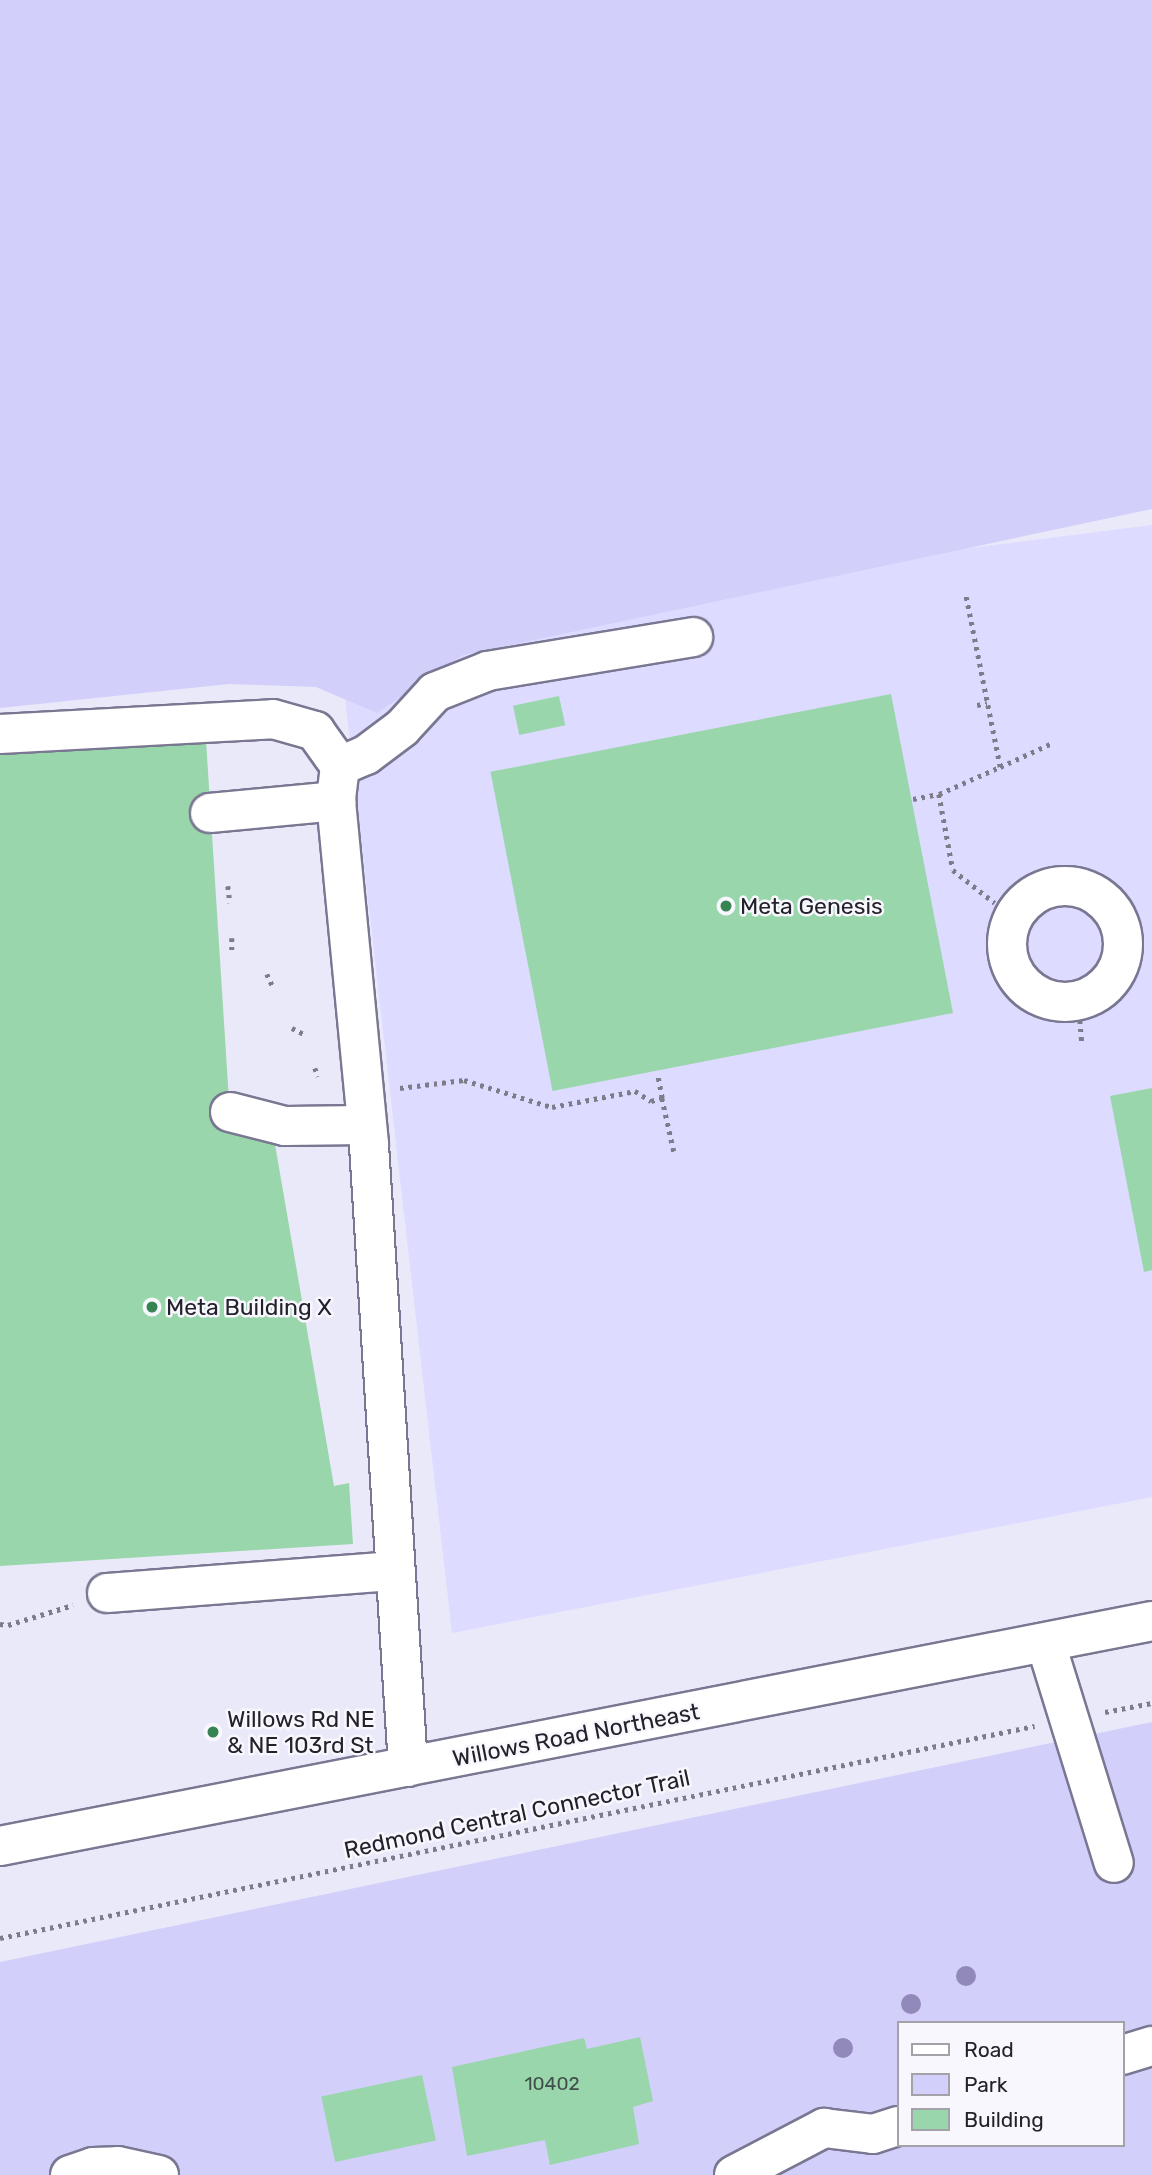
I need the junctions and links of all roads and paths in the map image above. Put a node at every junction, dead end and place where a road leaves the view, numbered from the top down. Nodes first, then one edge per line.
1 (965, 592) dead end
2 (693, 637) dead end
3 (987, 703) junction
4 (977, 705) dead end
5 (0, 734) edge
6 (1050, 744) dead end
7 (1000, 767) junction
8 (338, 783) junction
9 (939, 794) junction
10 (913, 799) dead end
11 (210, 813) dead end
12 (228, 886) dead end
13 (230, 903) dead end
14 (995, 903) dead end
15 (232, 938) dead end
16 (232, 954) dead end
17 (267, 974) dead end
18 (272, 987) dead end
19 (1080, 1020) dead end
20 (292, 1028) dead end
21 (304, 1034) dead end
22 (1083, 1041) dead end
23 (316, 1068) dead end
24 (657, 1073) dead end
25 (318, 1076) dead end
26 (401, 1088) dead end
27 (662, 1098) junction
28 (230, 1112) dead end
29 (365, 1125) junction
30 (675, 1156) dead end
31 (395, 1571) junction
32 (107, 1593) joint
33 (1152, 1621) edge
34 (0, 1624) edge
35 (1046, 1644) junction
36 (1152, 1703) edge
37 (1103, 1713) dead end
38 (1040, 1725) dead end
39 (408, 1767) junction
40 (0, 1846) edge
41 (1114, 1863) dead end
42 (0, 1938) edge
43 (1152, 2046) edge
44 (1124, 2054) edge
45 (897, 2126) edge
46 (119, 2171) edge
47 (70, 2175) edge
48 (159, 2175) edge
49 (734, 2175) edge

1 - 3 path
2 - 8 main road
3 - 4 path
3 - 7 path
5 - 8 main road
6 - 7 path
7 - 9 path
8 - 11 main road
8 - 29 main road
9 - 10 path
9 - 14 path
12 - 13 path
15 - 16 path
17 - 18 path
19 - 22 path
20 - 21 path
23 - 25 path
24 - 27 path
26 - 27 path
27 - 30 path
28 - 29 main road
29 - 31 main road
31 - 32 main road
31 - 39 main road
32 - 34 path
33 - 35 main road, Willows Road Northeast
35 - 39 main road, Willows Road Northeast
35 - 41 main road
36 - 37 path
38 - 42 path, Redmond Central Connector Trail
39 - 40 main road, Willows Road Northeast
43 - 44 main road
45 - 49 main road
46 - 47 main road
46 - 48 main road

